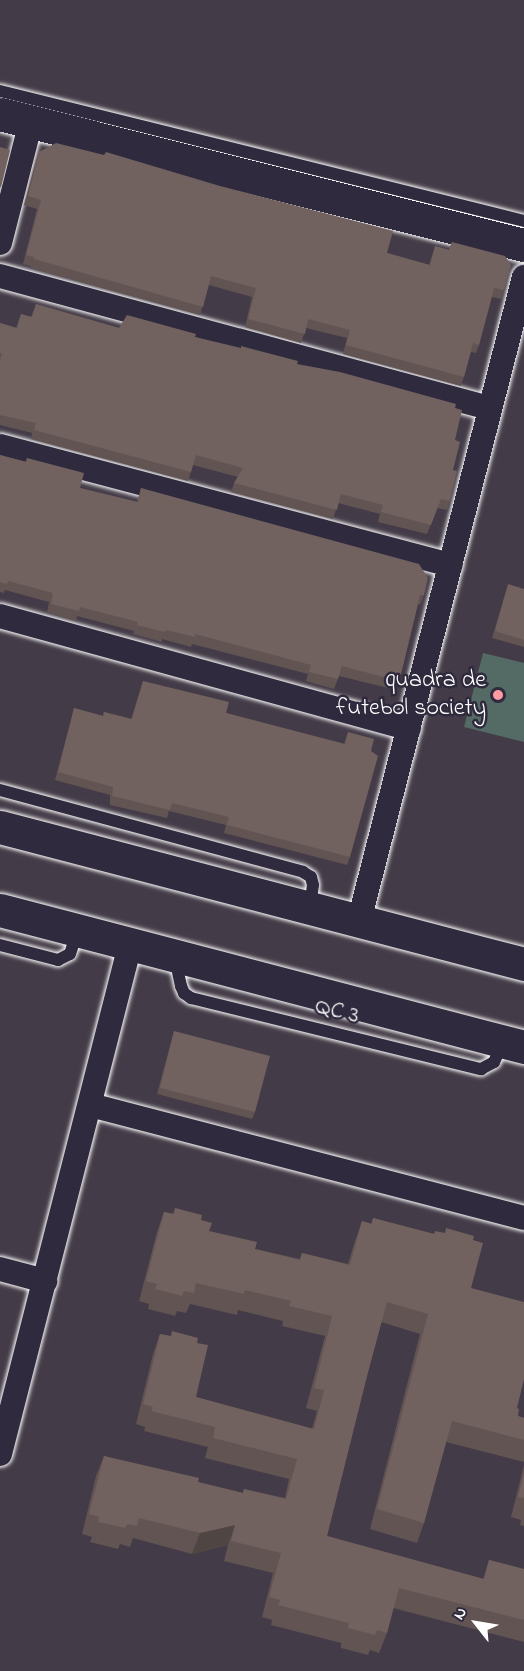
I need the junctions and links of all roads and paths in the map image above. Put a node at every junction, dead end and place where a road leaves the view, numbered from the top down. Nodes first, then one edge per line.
1 (0, 91) edge
2 (0, 114) edge
3 (31, 121) junction
4 (524, 221) edge
5 (0, 243) edge
6 (524, 245) edge
7 (0, 276) edge
8 (524, 278) edge
9 (489, 408) junction
10 (0, 446) edge
11 (451, 565) junction
12 (0, 616) edge
13 (409, 729) junction
14 (0, 790) edge
15 (0, 826) edge
16 (310, 909) junction
17 (0, 910) edge
18 (359, 921) junction
19 (78, 930) junction
20 (0, 945) edge
21 (130, 945) junction
22 (524, 963) edge
23 (514, 1044) edge
24 (90, 1106) junction
25 (524, 1218) edge
26 (0, 1269) edge
27 (45, 1281) junction
28 (0, 1454) edge

1 - 4 lane
2 - 3 main road
3 - 5 street
3 - 6 main road
7 - 9 street
8 - 9 street
9 - 11 street
10 - 11 street
11 - 13 street
12 - 13 street
13 - 18 street
14 - 16 lane
15 - 16 main road
16 - 18 main road
17 - 19 main road
18 - 22 main road
19 - 20 lane
19 - 21 main road
21 - 23 main road
21 - 24 street
24 - 25 street
24 - 27 street
26 - 27 street
27 - 28 street

